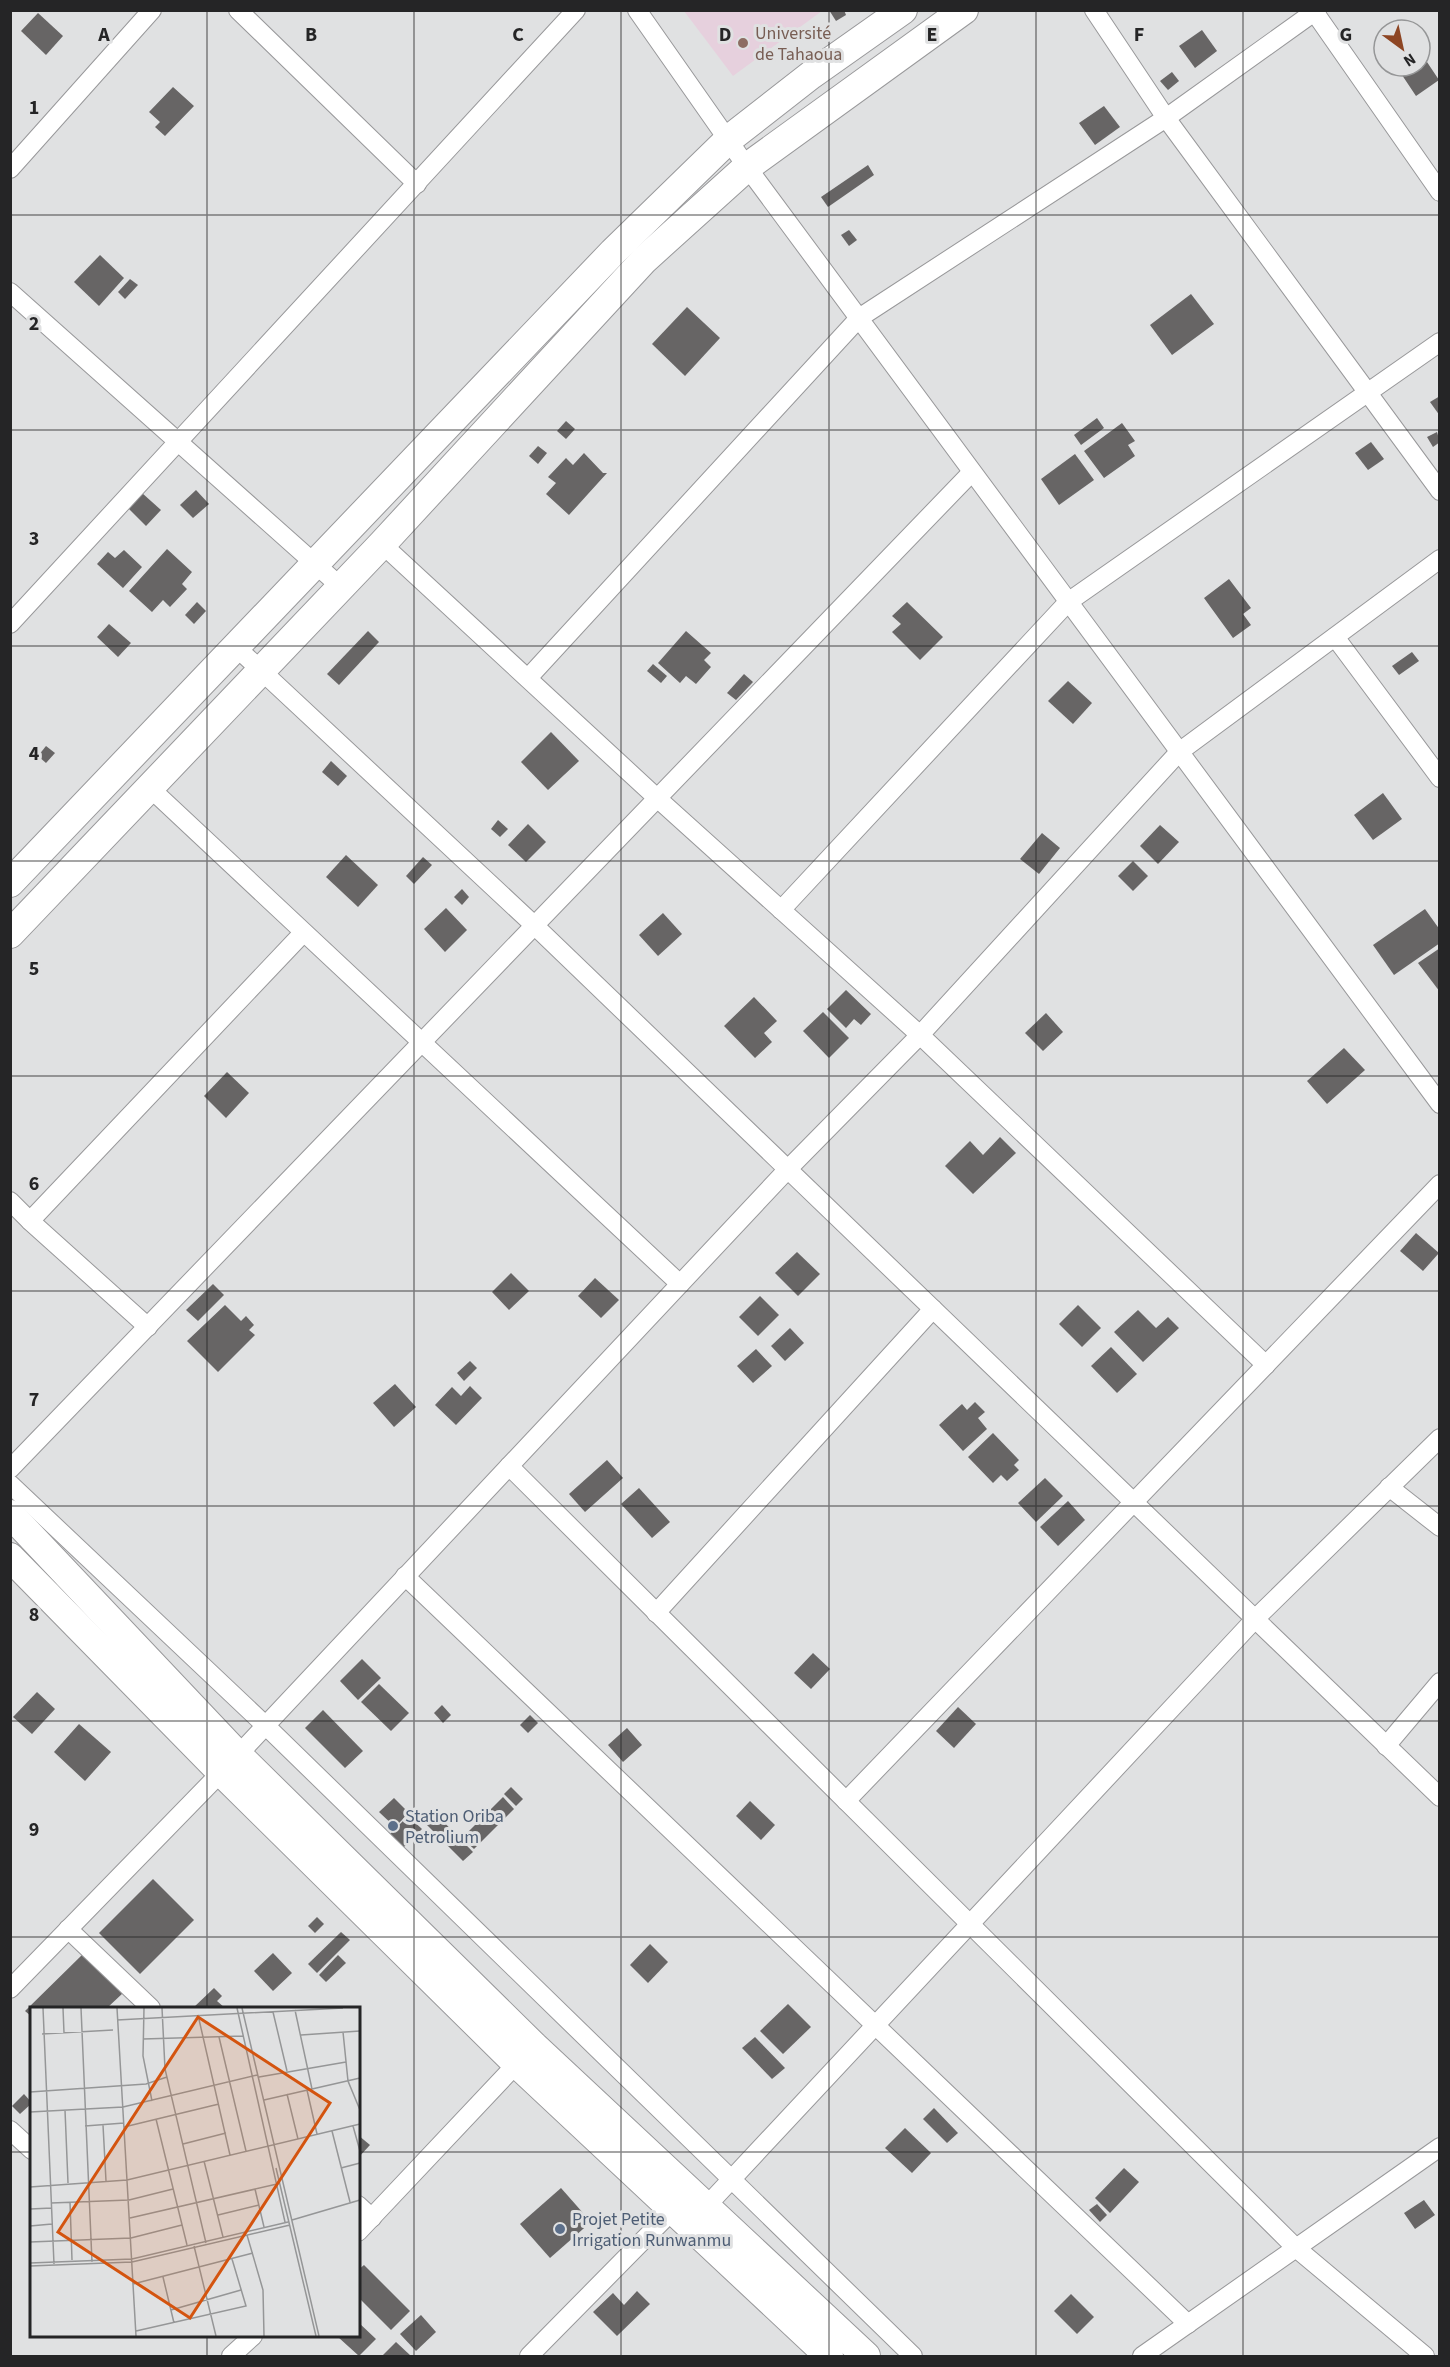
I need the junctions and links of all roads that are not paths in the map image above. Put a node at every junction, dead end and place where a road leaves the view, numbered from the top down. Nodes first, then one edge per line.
1 (152, 10) edge
2 (238, 10) edge
3 (576, 10) edge
4 (637, 10) edge
5 (903, 10) edge
6 (964, 10) edge
7 (1094, 10) edge
8 (1315, 11) edge
9 (1166, 118) junction
10 (729, 139) junction
11 (747, 167) junction
12 (10, 169) edge
13 (417, 184) junction
14 (1440, 192) edge
15 (10, 291) edge
16 (859, 318) junction
17 (1440, 342) edge
18 (1368, 393) junction
19 (179, 442) junction
20 (972, 472) junction
21 (1440, 491) edge
22 (382, 544) junction
23 (1440, 559) edge
24 (316, 565) junction
25 (341, 587) junction
26 (1068, 602) junction
27 (10, 624) edge
28 (1335, 637) junction
29 (237, 648) junction
30 (261, 671) junction
31 (528, 678) junction
32 (1179, 753) junction
33 (1440, 778) edge
34 (150, 788) junction
35 (657, 798) junction
36 (10, 883) edge
37 (781, 910) junction
38 (534, 926) junction
39 (303, 933) junction
40 (10, 934) edge
41 (920, 1035) junction
42 (421, 1043) junction
43 (1440, 1104) edge
44 (788, 1169) junction
45 (1440, 1184) edge
46 (10, 1201) edge
47 (30, 1221) junction
48 (680, 1284) junction
49 (933, 1309) junction
50 (147, 1327) junction
51 (1266, 1365) junction
52 (1440, 1438) edge
53 (509, 1466) junction
54 (10, 1469) edge
55 (10, 1484) edge
56 (1389, 1487) junction
57 (1133, 1502) junction
58 (10, 1514) edge
59 (1440, 1527) edge
60 (10, 1557) edge
61 (405, 1576) junction
62 (656, 1613) junction
63 (1255, 1620) junction
64 (1440, 1682) edge
65 (265, 1725) junction
66 (1386, 1746) junction
67 (229, 1763) junction
68 (1440, 1797) edge
69 (846, 1801) junction
70 (970, 1924) junction
71 (68, 1929) junction
72 (10, 1989) edge
73 (151, 2007) edge
74 (876, 2026) junction
75 (525, 2055) junction
76 (10, 2130) edge
77 (1440, 2147) edge
78 (30, 2148) edge
79 (731, 2180) junction
80 (360, 2207) edge
81 (689, 2214) junction
82 (372, 2218) junction
83 (360, 2230) edge
84 (1296, 2248) junction
85 (1188, 2324) junction
86 (529, 2356) edge
87 (829, 2356) edge
88 (866, 2356) edge
89 (913, 2356) edge
90 (1142, 2356) edge
91 (1425, 2356) edge

1 - 12 street
2 - 13 street
3 - 13 street
4 - 10 street
5 - 10 main road
6 - 11 main road
7 - 9 street
8 - 9 street
8 - 14 street
9 - 16 street
9 - 18 street
10 - 11 street
10 - 24 main road
11 - 16 street
11 - 22 main road
13 - 19 street
15 - 19 street
16 - 20 street
16 - 31 street
17 - 18 street
18 - 21 street
18 - 26 street
19 - 24 street
19 - 27 street
20 - 26 street
20 - 35 street
22 - 25 main road
22 - 31 street
23 - 28 street
24 - 25 street
24 - 29 main road
25 - 30 main road
26 - 32 street
26 - 37 street
28 - 32 street
28 - 33 street
29 - 30 street
29 - 36 main road
30 - 34 main road
30 - 38 street
31 - 35 street
32 - 41 street
32 - 43 street
34 - 39 street
34 - 40 main road
35 - 37 street
35 - 38 street
37 - 41 street
38 - 42 street
38 - 44 street
39 - 42 street
39 - 47 street
41 - 44 street
41 - 51 street
42 - 48 street
42 - 50 street
44 - 48 street
44 - 49 street
45 - 51 street
46 - 47 street
47 - 50 street
48 - 53 street
49 - 57 street
49 - 62 street
50 - 54 street
51 - 57 street
52 - 56 street
53 - 61 street
53 - 62 street
55 - 65 street
56 - 59 street
56 - 63 street
57 - 63 street
57 - 69 street
58 - 67 main road
60 - 67 main road
61 - 65 street
61 - 74 street
62 - 69 street
63 - 66 street
63 - 70 street
64 - 66 street
65 - 67 street
65 - 79 street
66 - 68 street
67 - 71 street
67 - 75 main road
69 - 70 street
70 - 74 street
70 - 84 street
71 - 72 street
71 - 73 street
74 - 79 street
74 - 85 street
75 - 81 main road
75 - 82 street
76 - 78 street
77 - 84 street
79 - 81 street
79 - 89 street
80 - 82 street
81 - 86 street
81 - 87 main road
81 - 88 main road
82 - 83 street
84 - 85 street
84 - 91 street
85 - 90 street

